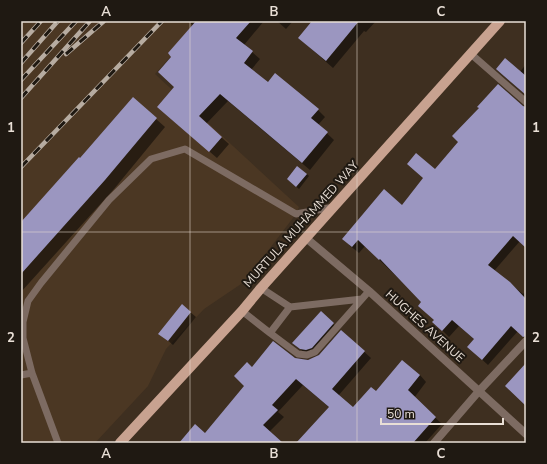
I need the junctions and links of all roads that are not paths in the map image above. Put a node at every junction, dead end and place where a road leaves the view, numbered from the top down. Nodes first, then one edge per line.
1 (500, 21) edge
2 (471, 54) junction
3 (526, 102) edge
4 (335, 207) junction
5 (306, 238) junction
6 (261, 288) junction
7 (369, 291) junction
8 (362, 298) junction
9 (290, 308) junction
10 (242, 311) junction
11 (270, 334) junction
12 (526, 341) edge
13 (32, 373) junction
14 (21, 375) edge
15 (479, 391) junction
16 (526, 434) edge
17 (58, 443) edge
18 (120, 443) edge
19 (434, 443) edge

1 - 2 main road, MURTULA MUHAMMED WAY
2 - 3 lane
2 - 4 main road, MURTULA MUHAMMED WAY
4 - 5 main road, MURTULA MUHAMMED WAY
4 - 13 lane
5 - 6 main road, MURTULA MUHAMMED WAY
5 - 7 street, HUGHES AVENUE
6 - 9 lane
6 - 10 main road, MURTULA MUHAMMED WAY
7 - 8 lane
7 - 15 street, HUGHES AVENUE
8 - 9 lane
8 - 11 lane
9 - 11 lane
10 - 11 lane
10 - 18 main road, MURTULA MUHAMMED WAY
12 - 15 street
13 - 14 lane
13 - 17 lane
15 - 16 street, HUGHES AVENUE
15 - 19 street

